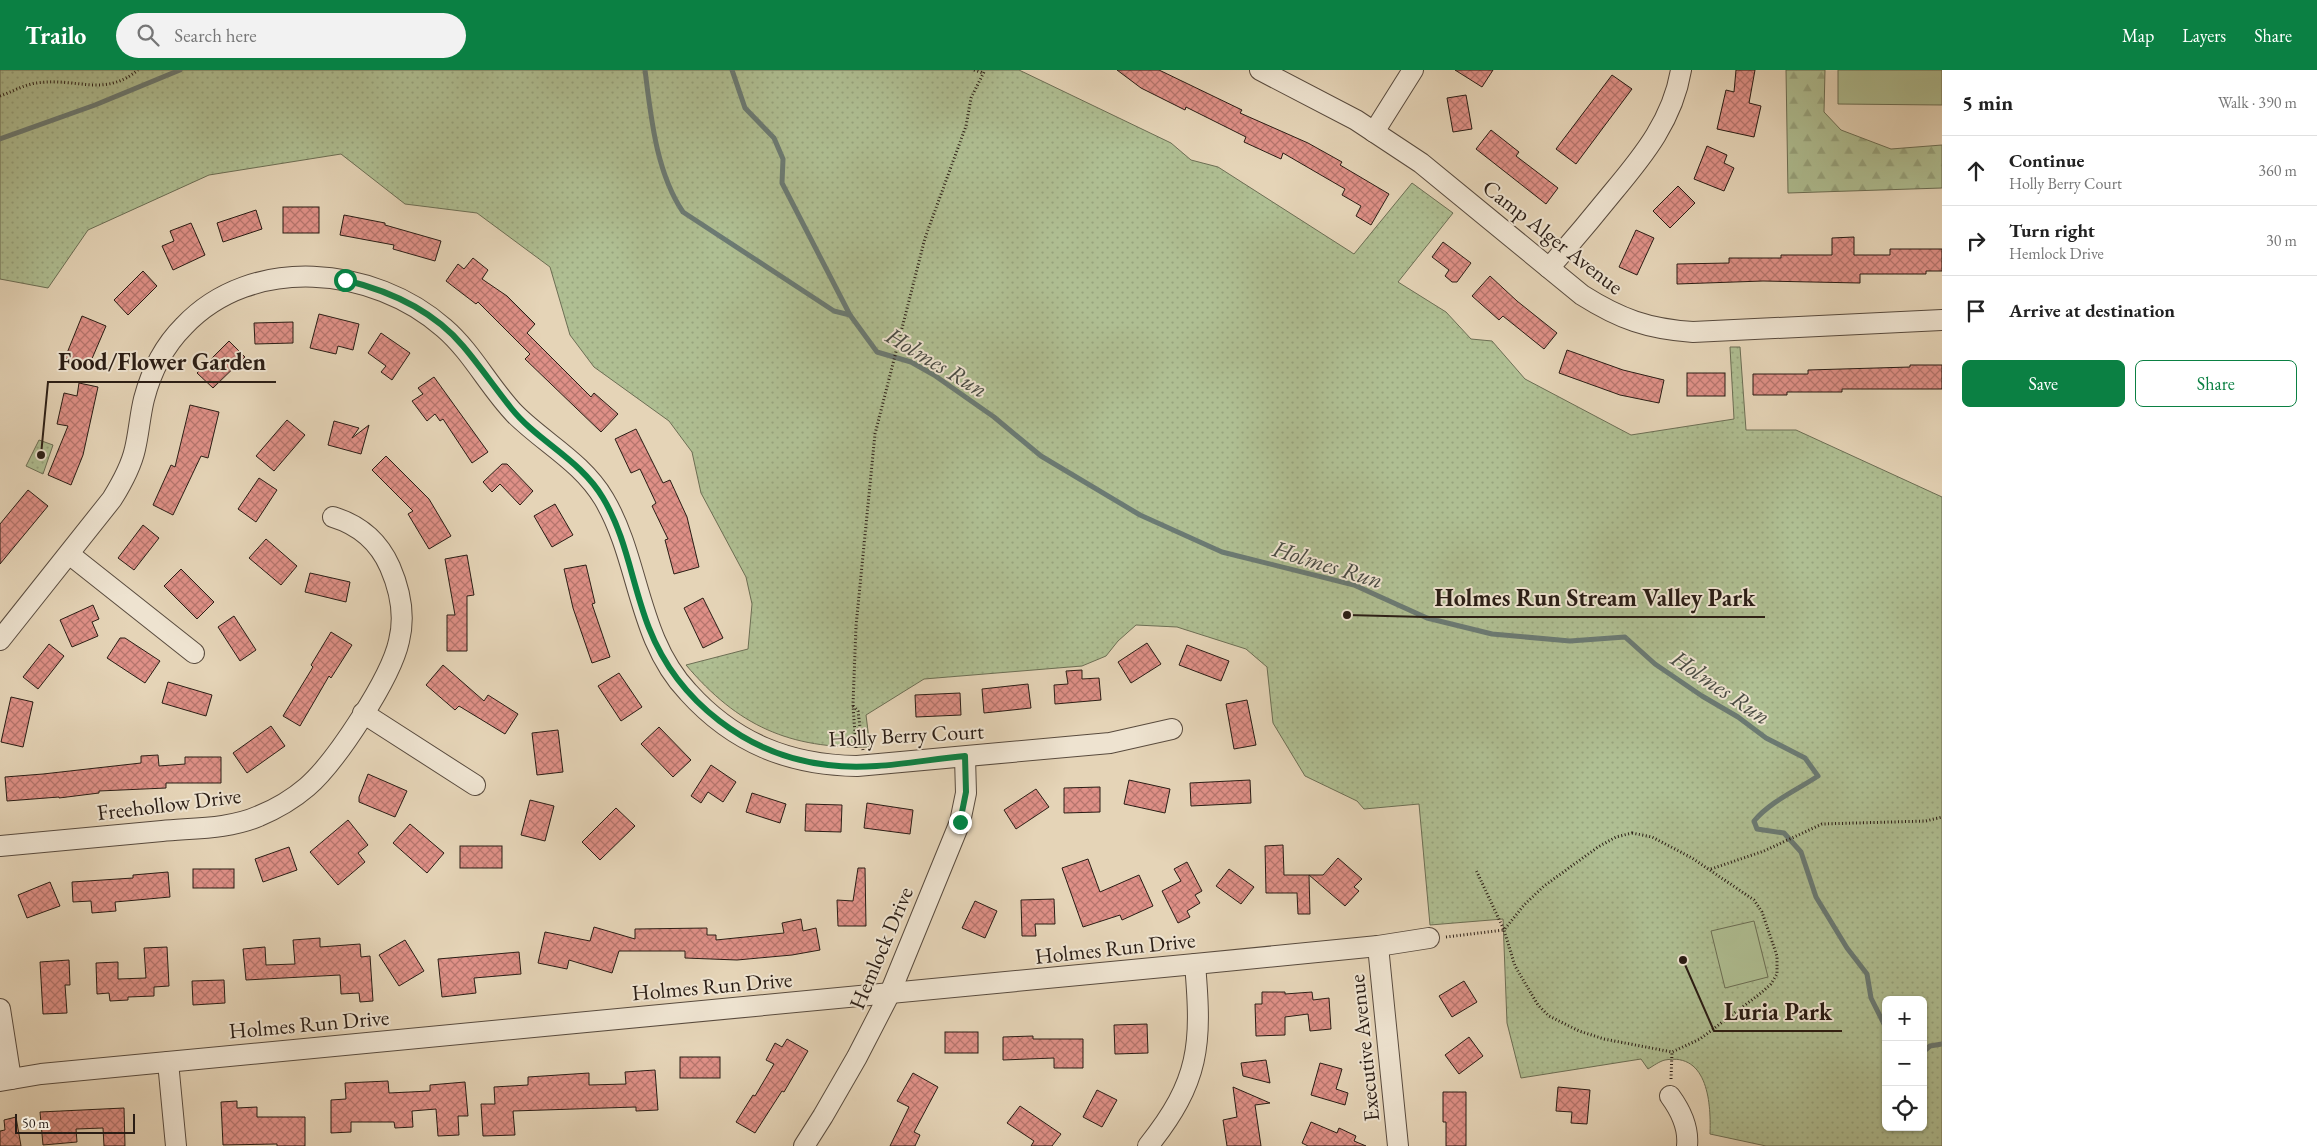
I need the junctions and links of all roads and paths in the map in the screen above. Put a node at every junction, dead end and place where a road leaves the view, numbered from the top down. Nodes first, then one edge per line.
1 (138, 70) edge
2 (974, 70) edge
3 (1260, 70) edge
4 (1413, 70) edge
5 (1681, 70) edge
6 (984, 71) edge
7 (0, 96) edge
8 (1374, 132) junction
9 (1549, 268) junction
10 (1942, 320) edge
11 (333, 516) dead end
12 (69, 554) junction
13 (0, 640) edge
14 (194, 652) dead end
15 (853, 705) junction
16 (363, 713) junction
17 (1172, 729) dead end
18 (856, 739) dead end
19 (965, 756) junction
20 (864, 766) junction
21 (475, 785) dead end
22 (1942, 817) edge
23 (0, 846) edge
24 (1711, 869) junction
25 (1476, 870) dead end
26 (1504, 930) junction
27 (1429, 938) joint
28 (1378, 946) junction
29 (1195, 964) junction
30 (890, 993) junction
31 (0, 1009) edge
32 (1672, 1052) junction
33 (168, 1062) junction
34 (5, 1080) edge
35 (1670, 1096) joint
36 (176, 1146) edge
37 (804, 1146) edge
38 (1148, 1146) edge
39 (1398, 1146) edge
40 (1687, 1146) edge

1 - 7 path
2 - 6 path
3 - 8 street, Camp Alger Avenue
4 - 8 street
5 - 9 street
6 - 15 path
8 - 9 street, Camp Alger Avenue
9 - 10 street, Camp Alger Avenue
11 - 16 street, Freehollow Drive
12 - 13 street, Holly Berry Court
12 - 14 street
12 - 20 street, Holly Berry Court
15 - 18 path
15 - 20 path
16 - 21 street
16 - 23 street, Freehollow Drive
17 - 19 street, Holly Berry Court
19 - 20 street, Holly Berry Court
19 - 30 street, Hemlock Drive
22 - 24 path
24 - 26 path
24 - 32 path
25 - 26 path
26 - 27 path
26 - 32 path
27 - 28 street, Holmes Run Drive
28 - 29 street, Holmes Run Drive
28 - 39 street, Executive Avenue
29 - 30 street, Holmes Run Drive
29 - 38 street
30 - 33 street, Holmes Run Drive
30 - 37 street, Hemlock Drive
31 - 34 street
32 - 35 path
33 - 34 street, Holmes Run Drive
33 - 36 street
35 - 40 street

